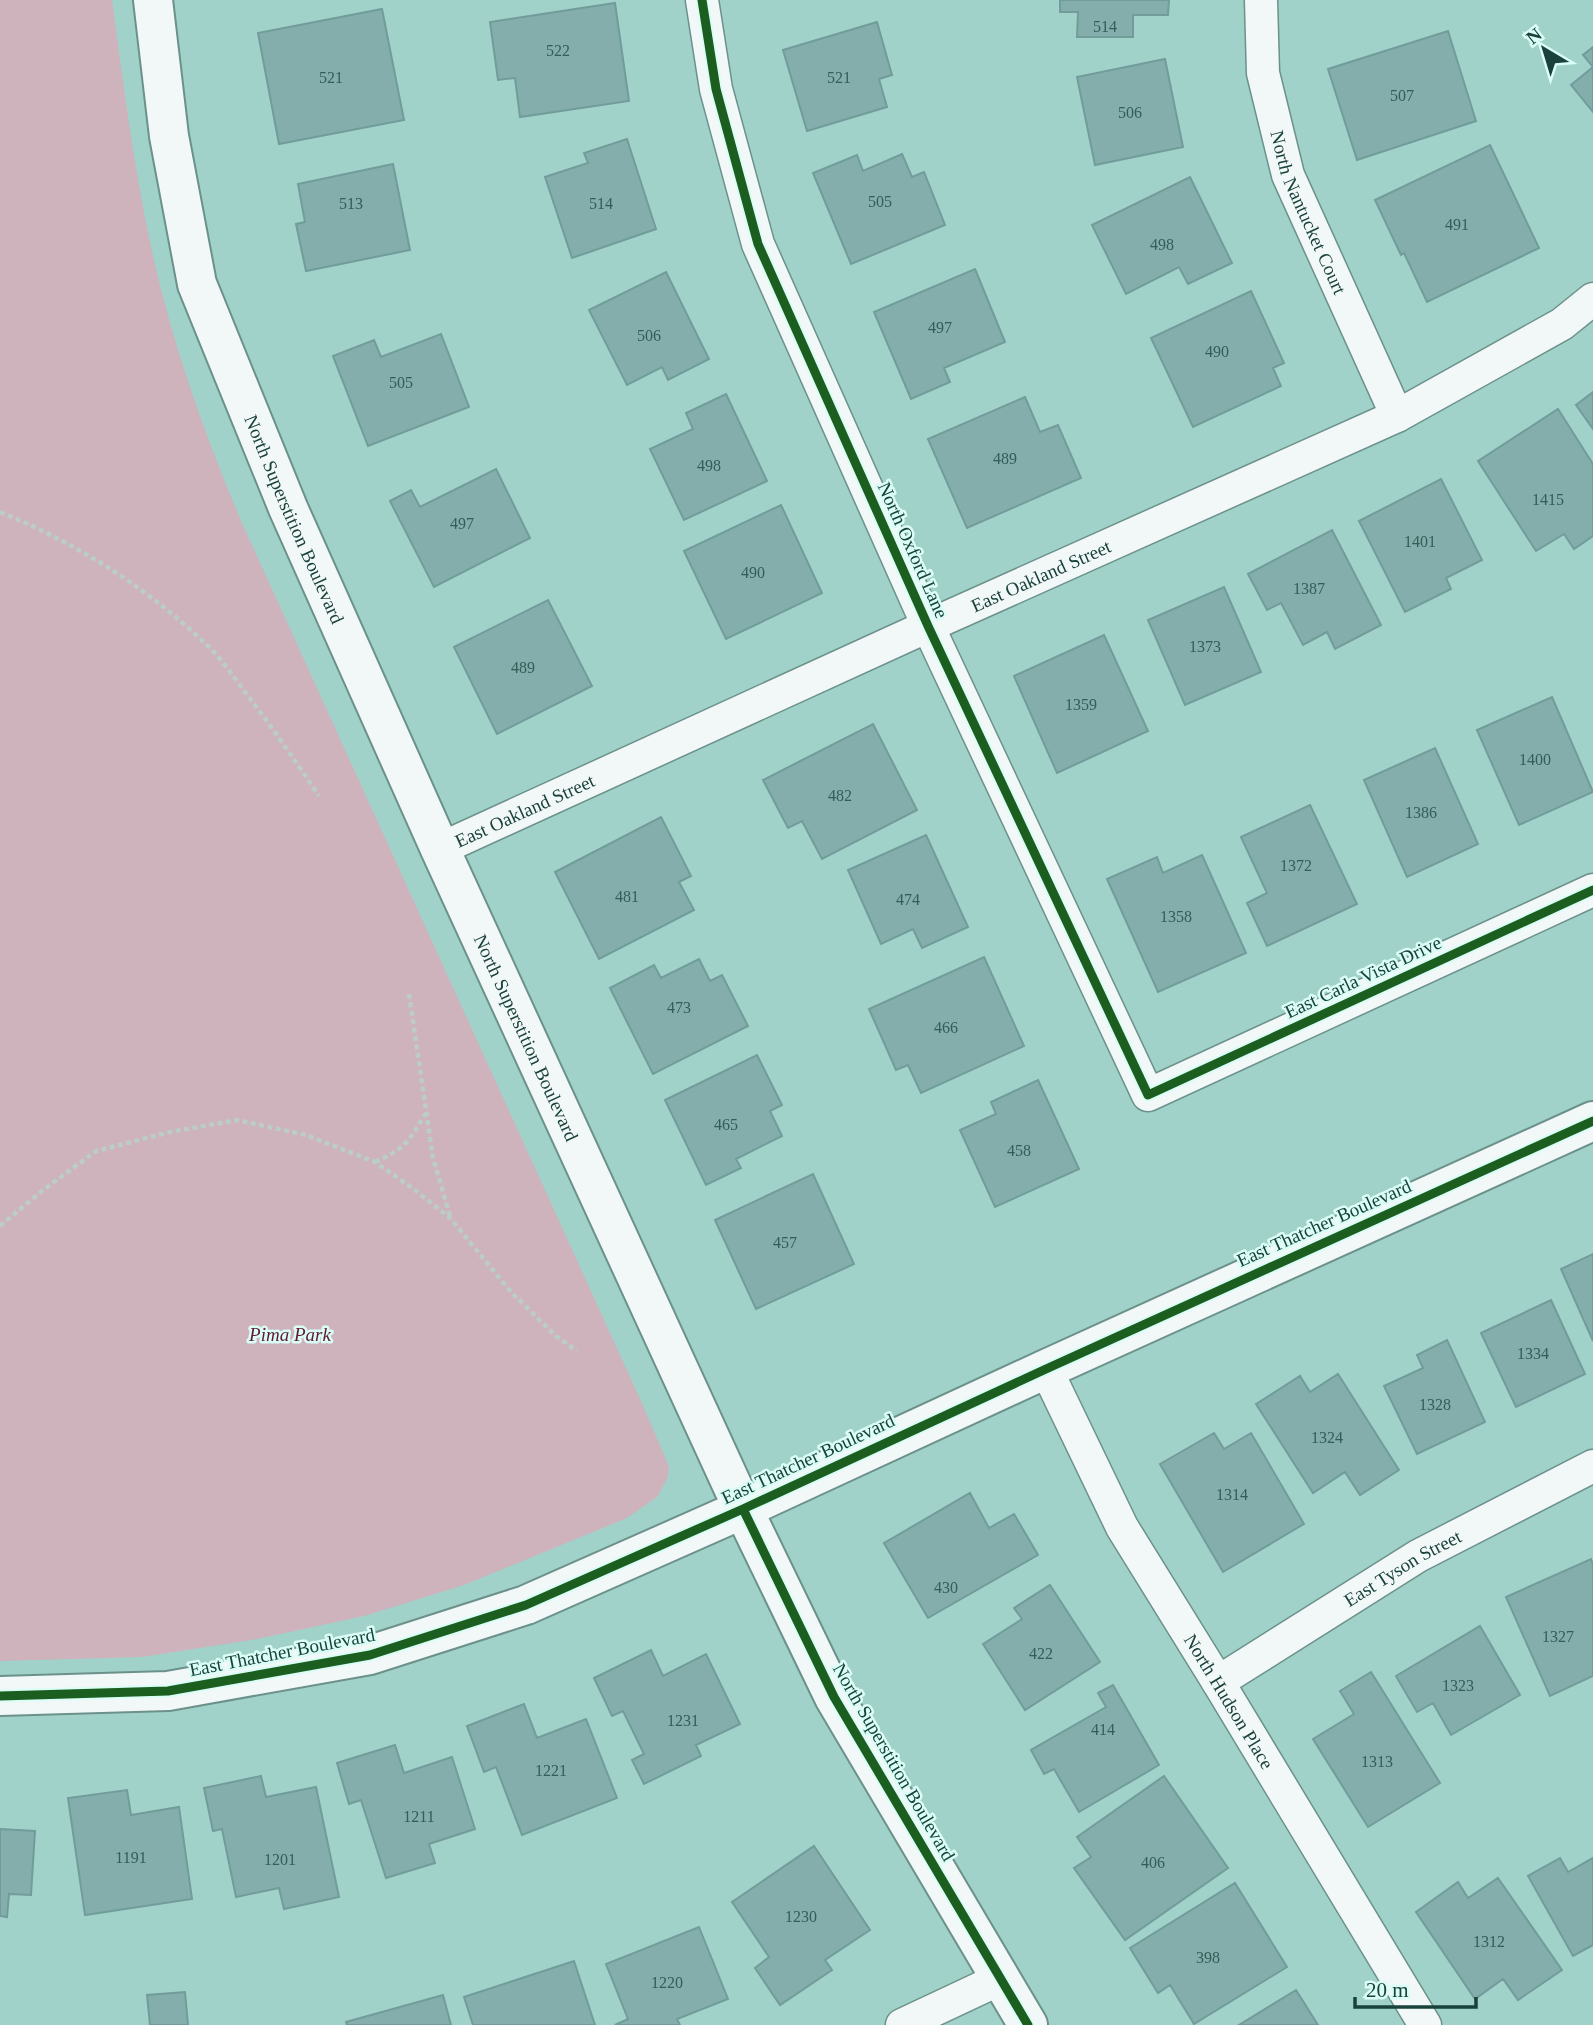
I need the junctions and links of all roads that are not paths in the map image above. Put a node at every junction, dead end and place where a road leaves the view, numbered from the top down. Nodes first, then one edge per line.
1 (153, 0) edge
2 (702, 0) edge
3 (1262, 0) edge
4 (1593, 299) edge
5 (1397, 416) junction
6 (928, 626) junction
7 (440, 849) junction
8 (1593, 890) edge
9 (1148, 1095) joint
10 (1593, 1121) edge
11 (1046, 1368) junction
12 (1593, 1466) edge
13 (743, 1509) junction
14 (1218, 1682) junction
15 (0, 1696) edge
16 (1000, 1979) junction
17 (902, 2025) edge
18 (1028, 2025) edge
19 (1425, 2025) edge

1 - 7 street, North Superstition Boulevard
2 - 6 street, North Oxford Lane
3 - 5 street, North Nantucket Court
4 - 5 street, East Oakland Street
5 - 6 street, East Oakland Street
6 - 7 street, East Oakland Street
6 - 9 street, North Oxford Lane
7 - 13 street, North Superstition Boulevard
8 - 9 street, East Carla Vista Drive
10 - 11 street, East Thatcher Boulevard
11 - 13 street, East Thatcher Boulevard
11 - 14 street, North Hudson Place
12 - 14 street, East Tyson Street
13 - 15 street, East Thatcher Boulevard
13 - 16 street, North Superstition Boulevard
14 - 19 street, North Hudson Place
16 - 17 street
16 - 18 street, North Superstition Boulevard

